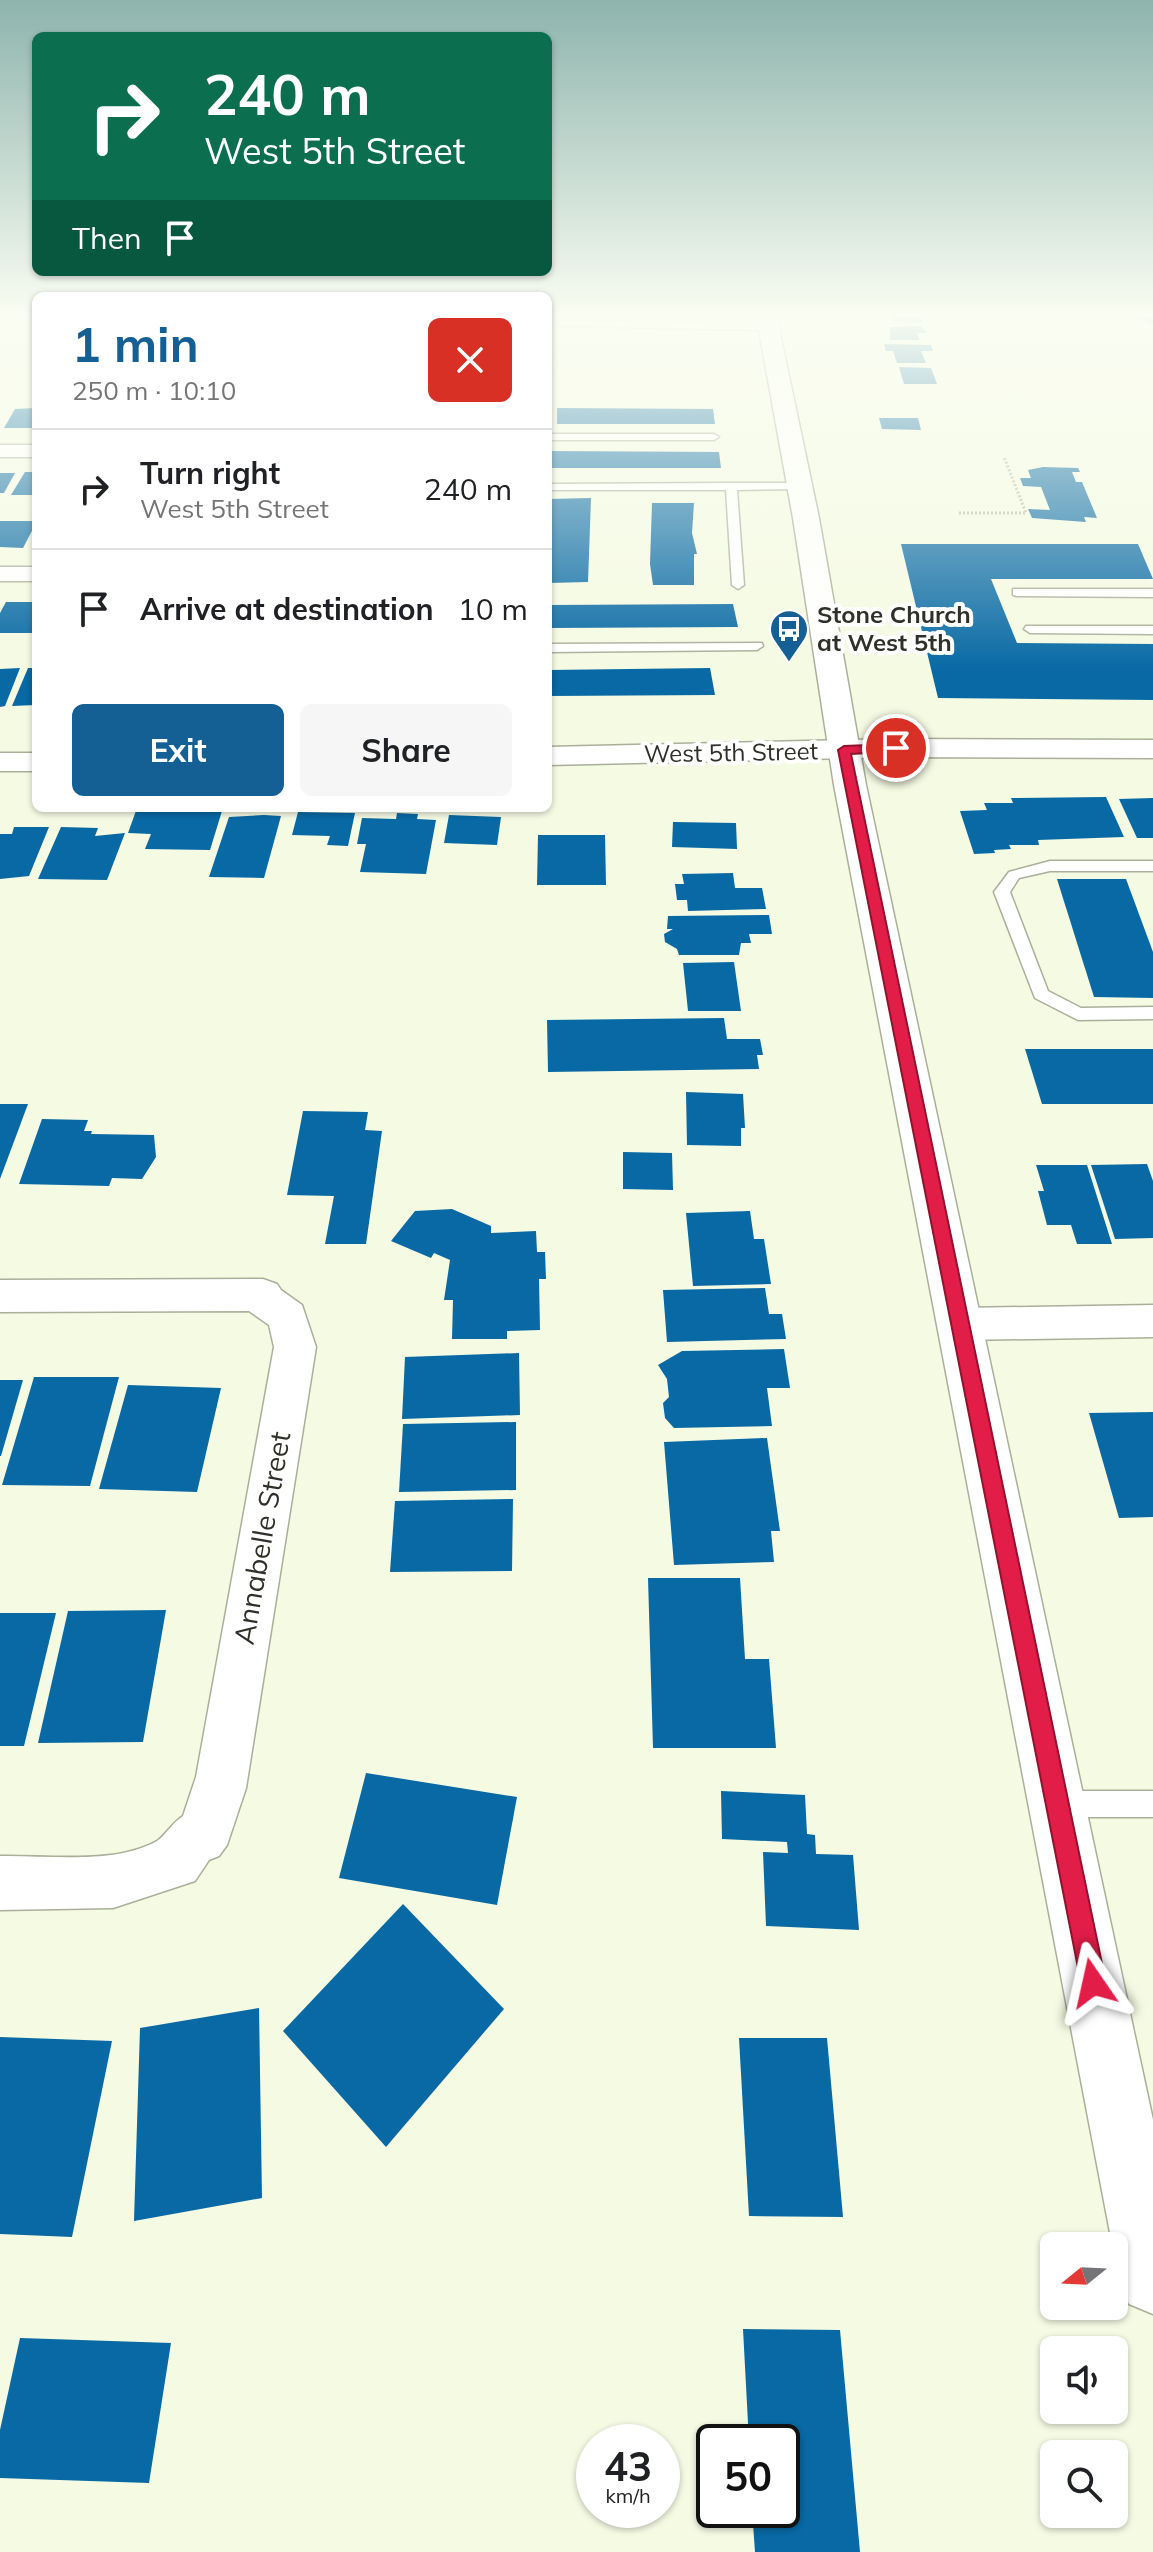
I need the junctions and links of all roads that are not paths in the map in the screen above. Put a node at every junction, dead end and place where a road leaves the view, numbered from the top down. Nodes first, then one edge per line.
1 (790, 433) edge
2 (552, 437) edge
3 (714, 437) dead end
4 (0, 451) edge
5 (32, 451) edge
6 (731, 485) junction
7 (800, 486) junction
8 (552, 487) edge
9 (0, 574) edge
10 (32, 574) edge
11 (738, 585) dead end
12 (1017, 592) dead end
13 (1153, 593) edge
14 (1030, 629) dead end
15 (1153, 630) edge
16 (757, 646) dead end
17 (552, 648) edge
18 (1153, 749) edge
19 (844, 750) junction
20 (552, 756) edge
21 (0, 762) edge
22 (32, 762) edge
23 (1153, 866) edge
24 (1153, 1013) edge
25 (0, 1296) edge
26 (1153, 1321) edge
27 (962, 1324) junction
28 (1058, 1804) junction
29 (1153, 1804) edge
30 (0, 1883) edge
31 (1153, 2280) edge

1 - 7 main road
2 - 3 lane
4 - 5 street
6 - 7 lane
6 - 8 lane
6 - 11 lane
7 - 19 main road
9 - 10 street
12 - 13 lane
14 - 15 lane
16 - 17 lane
18 - 19 main road, West 5th Street
19 - 20 main road, West 5th Street
19 - 27 main road
21 - 22 main road
23 - 24 lane
25 - 30 street, Annabelle Street
26 - 27 street
27 - 28 main road
28 - 29 lane
28 - 31 main road

